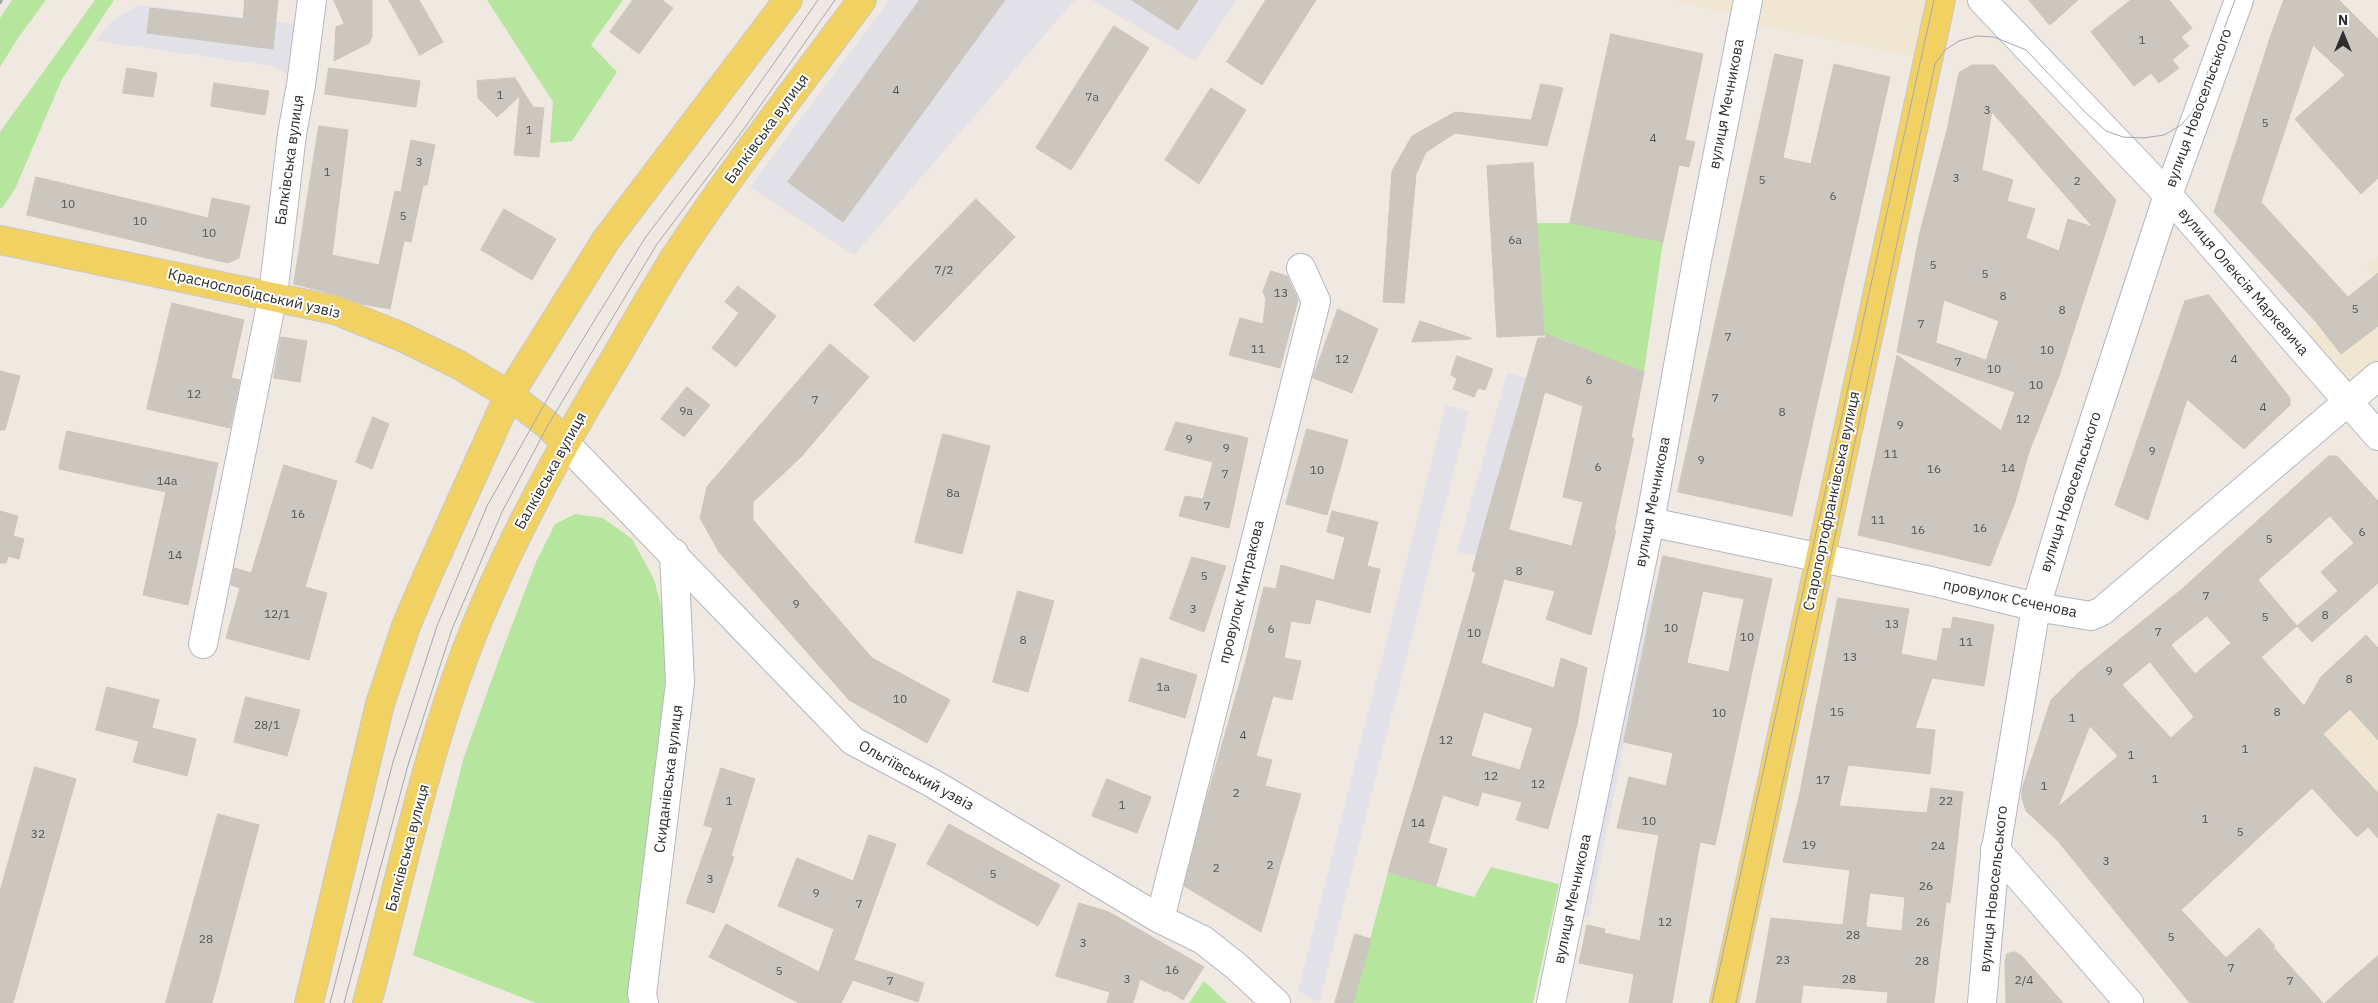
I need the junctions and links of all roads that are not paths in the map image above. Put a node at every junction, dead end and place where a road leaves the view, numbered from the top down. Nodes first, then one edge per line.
1 (312, 0) edge
2 (788, 0) edge
3 (862, 0) edge
4 (1748, 0) edge
5 (1941, 0) edge
6 (1982, 0) edge
7 (2239, 0) edge
8 (2168, 195) junction
9 (0, 240) edge
10 (1301, 268) dead end
11 (272, 295) junction
12 (2378, 376) edge
13 (510, 395) junction
14 (2348, 402) junction
15 (2378, 436) edge
16 (565, 443) junction
17 (1650, 522) junction
18 (674, 553) junction
19 (1820, 558) junction
20 (2036, 607) junction
21 (203, 644) dead end
22 (1996, 849) junction
23 (1160, 919) junction
24 (309, 1003) edge
25 (367, 1003) edge
26 (644, 1003) edge
27 (1276, 1003) edge
28 (1551, 1003) edge
29 (1724, 1003) edge
30 (1982, 1003) edge
31 (2128, 1003) edge

1 - 11 street, Балківська вулиця
2 - 13 main road
3 - 16 main road, Балківська вулиця
4 - 17 street, вулиця Мечникова
5 - 19 main road, Старопортофранківська вулиця
6 - 8 street, вулиця Олексія Маркевича
7 - 8 street, вулиця Новосельського
8 - 14 street, вулиця Олексія Маркевича
8 - 20 street, вулиця Новосельського
9 - 11 main road, Краснослобідський узвіз
10 - 23 street, провулок Митракова
11 - 13 main road, Краснослобідський узвіз
11 - 21 street, Балківська вулиця
12 - 14 street, провулок Сєченова
13 - 16 main road, Краснослобідський узвіз
13 - 24 main road
14 - 15 street, вулиця Олексія Маркевича
14 - 20 street, провулок Сєченова
16 - 18 street, Ольгіївський узвіз
16 - 25 main road, Балківська вулиця
17 - 19 street, провулок Сєченова
17 - 28 street, вулиця Мечникова
18 - 23 street, Ольгіївський узвіз
18 - 26 street, Скиданівська вулиця
19 - 20 street, провулок Сєченова
19 - 29 main road, Старопортофранківська вулиця
20 - 22 street, вулиця Новосельського
22 - 30 street, вулиця Новосельського
22 - 31 street
23 - 27 street, Ольгіївський узвіз

